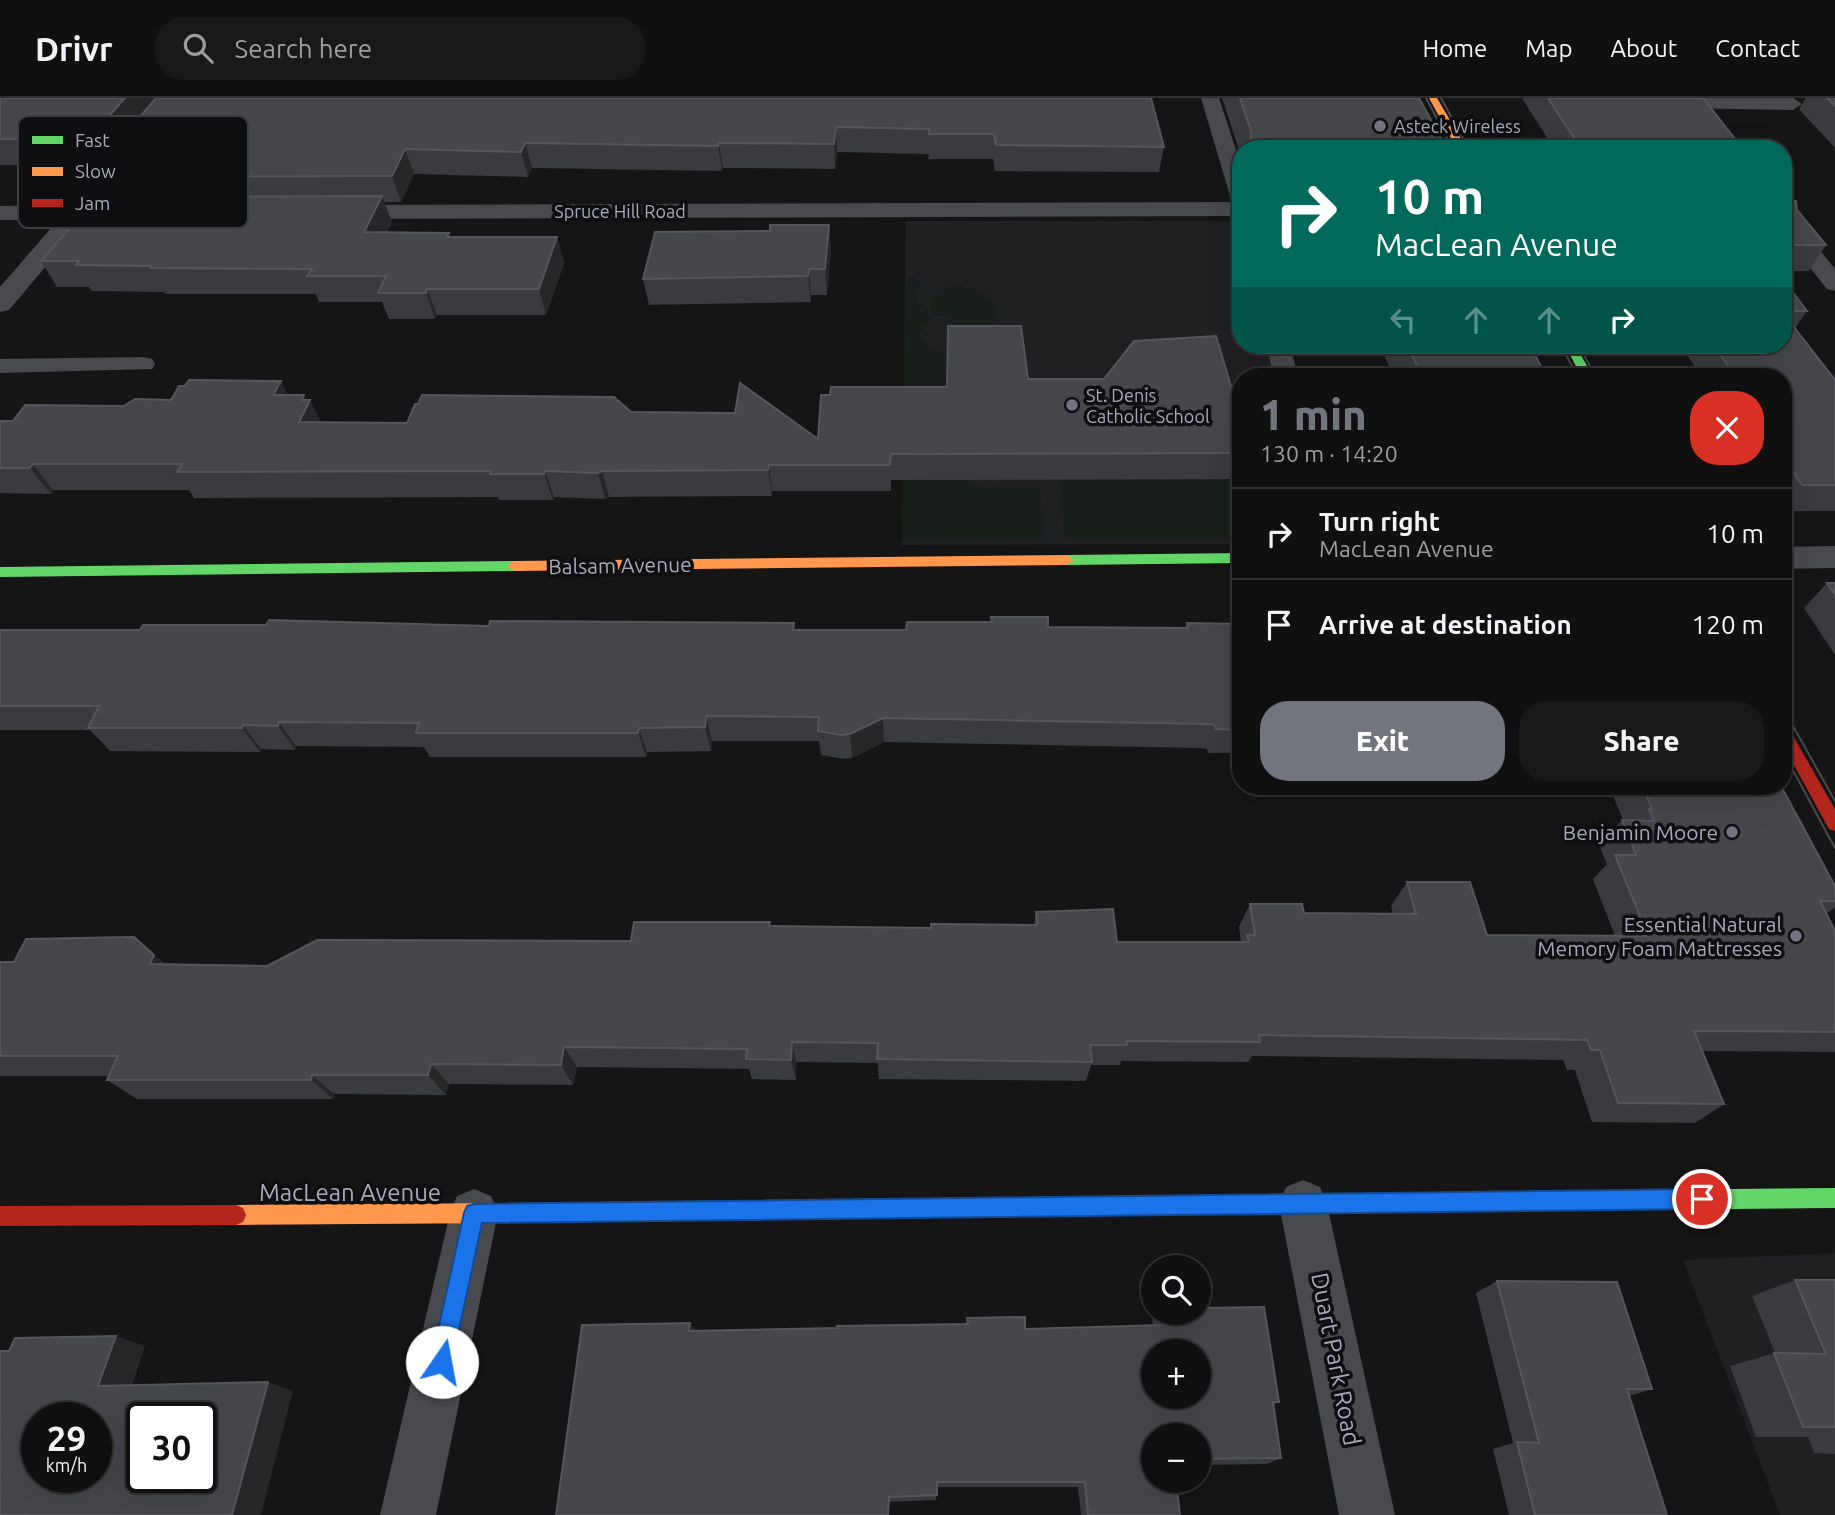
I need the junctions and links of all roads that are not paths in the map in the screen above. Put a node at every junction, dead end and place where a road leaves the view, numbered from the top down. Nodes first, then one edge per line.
1 (175, 98) edge
2 (1210, 98) edge
3 (1433, 98) edge
4 (1686, 101) edge
5 (1793, 104) dead end
6 (160, 116) edge
7 (1704, 122) edge
8 (1457, 140) edge
9 (1232, 170) edge
10 (1232, 209) edge
11 (316, 212) edge
12 (0, 213) edge
13 (18, 213) edge
14 (64, 228) edge
15 (1792, 231) edge
16 (1835, 284) edge
17 (0, 304) edge
18 (143, 364) dead end
19 (0, 366) edge
20 (1835, 557) edge
21 (1232, 558) edge
22 (1792, 558) edge
23 (0, 572) edge
24 (1792, 747) edge
25 (1835, 824) edge
26 (1835, 1198) edge
27 (1303, 1203) junction
28 (474, 1213) junction
29 (0, 1216) edge
30 (408, 1515) edge
31 (1367, 1515) edge

1 - 6 street
2 - 9 lane
3 - 8 street
4 - 5 lane
4 - 7 lane
10 - 11 street, Spruce Hill Road
12 - 13 street
14 - 17 street
15 - 16 lane
18 - 19 lane
20 - 22 street
21 - 23 street, Balsam Avenue
24 - 25 street
26 - 27 street, MacLean Avenue
27 - 28 street, MacLean Avenue
27 - 31 street, Duart Park Road
28 - 29 street, MacLean Avenue
28 - 30 street

